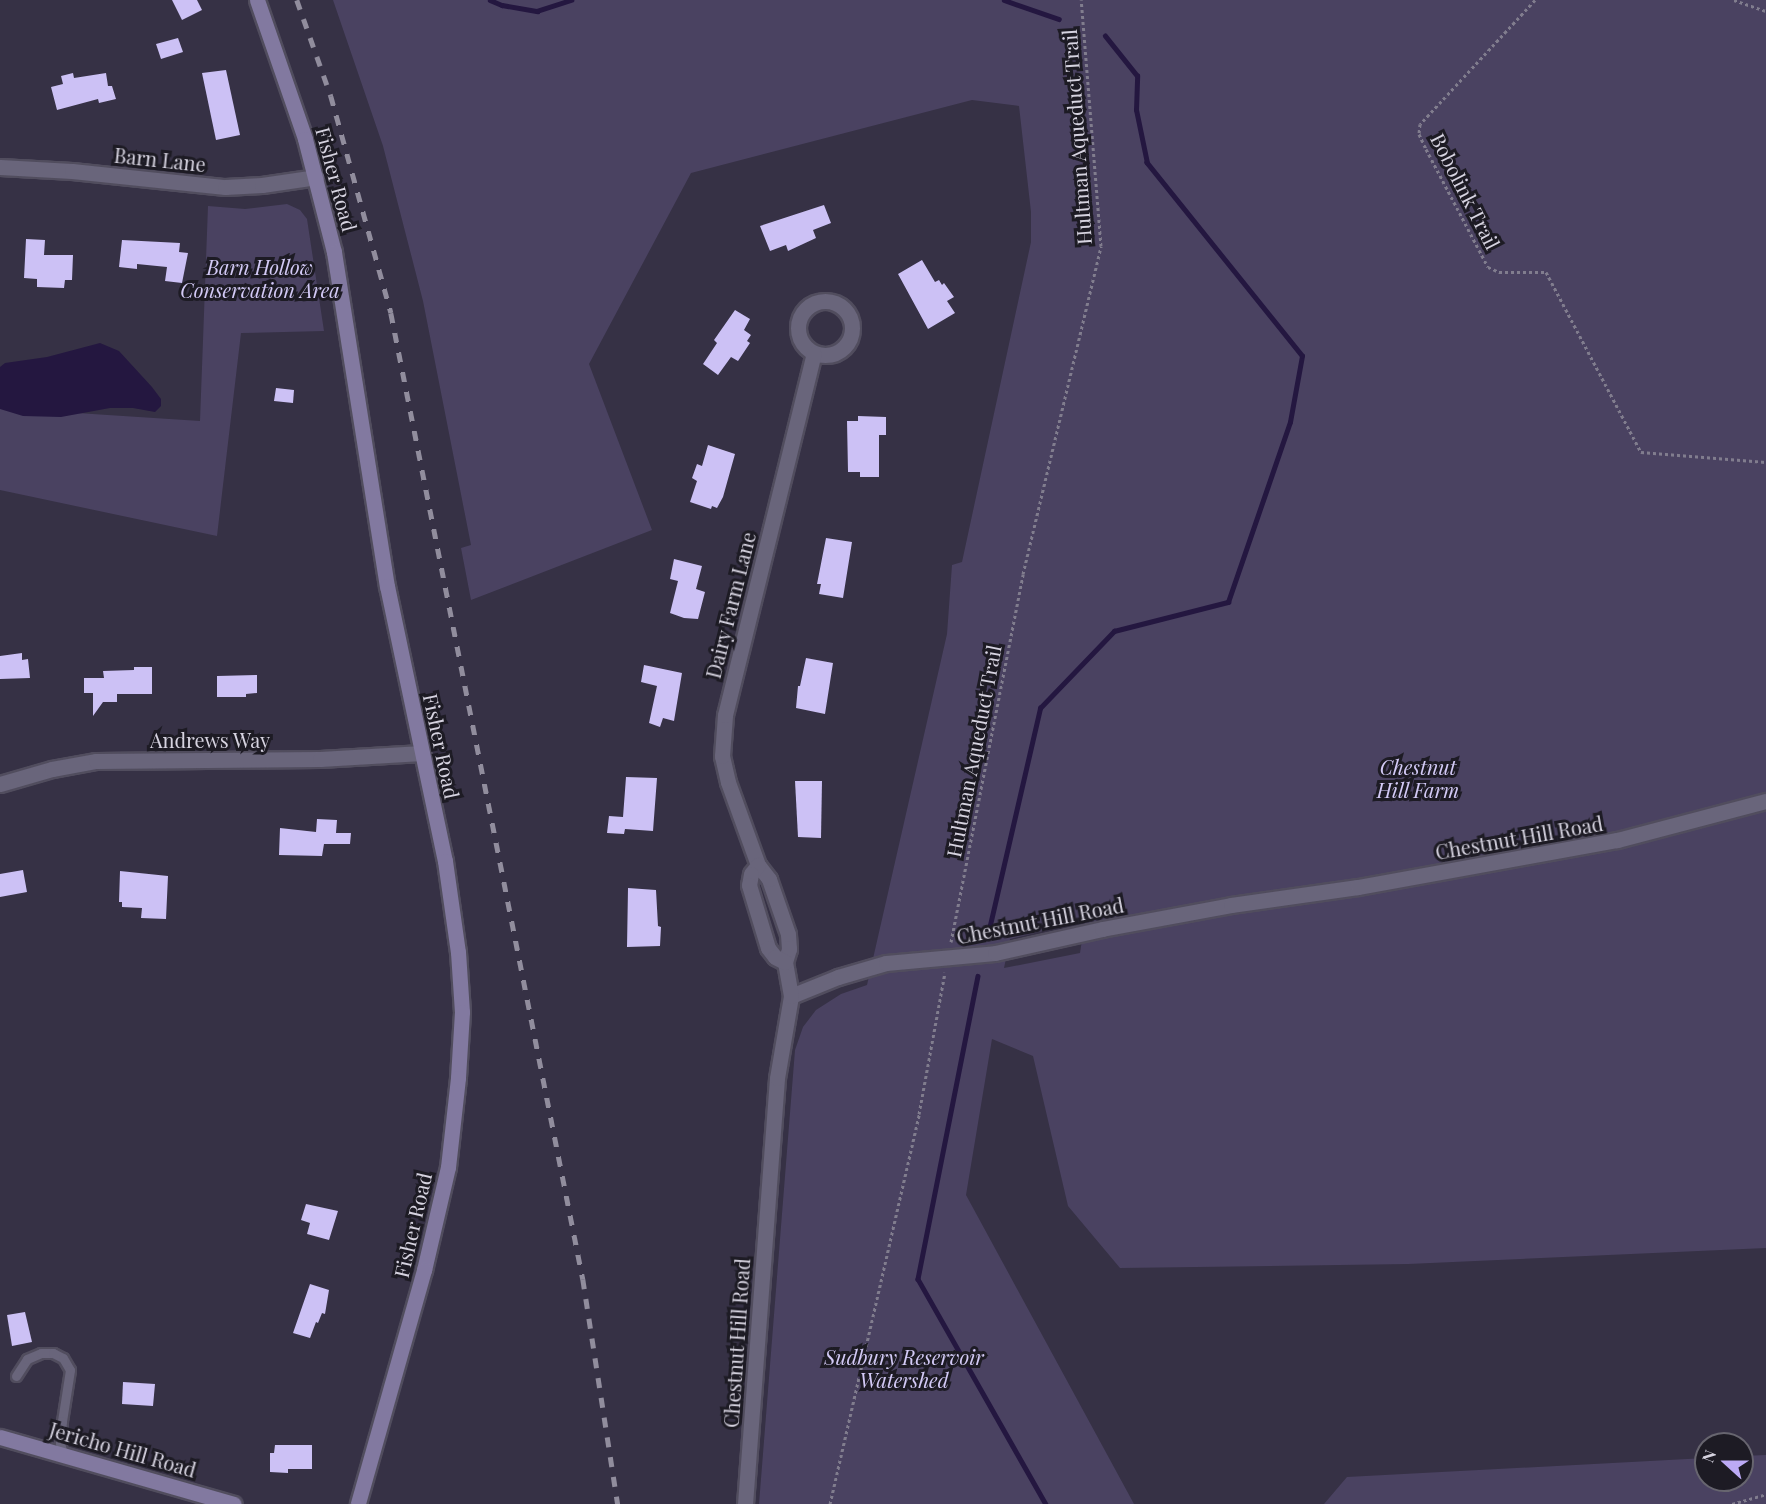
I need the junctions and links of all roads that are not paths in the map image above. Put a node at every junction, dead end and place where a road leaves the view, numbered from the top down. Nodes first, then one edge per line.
1 (257, 0) edge
2 (0, 167) edge
3 (316, 177) junction
4 (814, 354) dead end
5 (422, 753) junction
6 (0, 784) edge
7 (1766, 801) edge
8 (758, 865) junction
9 (785, 962) junction
10 (791, 996) junction
11 (16, 1376) dead end
12 (0, 1437) edge
13 (63, 1454) junction
14 (200, 1499) edge
15 (234, 1504) edge
16 (358, 1504) edge
17 (745, 1504) edge

1 - 3 street, Fisher Road
2 - 3 street, Barn Lane
3 - 5 street, Fisher Road
4 - 8 street, Dairy Farm Lane
5 - 6 street, Andrews Way
5 - 16 street, Fisher Road
7 - 10 street, Chestnut Hill Road
8 - 9 street, Dairy Farm Lane
8 - 9 street
9 - 10 street, Dairy Farm Lane
10 - 17 street, Chestnut Hill Road
11 - 13 lane
12 - 13 street, Jericho Hill Road
13 - 14 street, Jericho Hill Road
14 - 15 street, Jericho Hill Road

